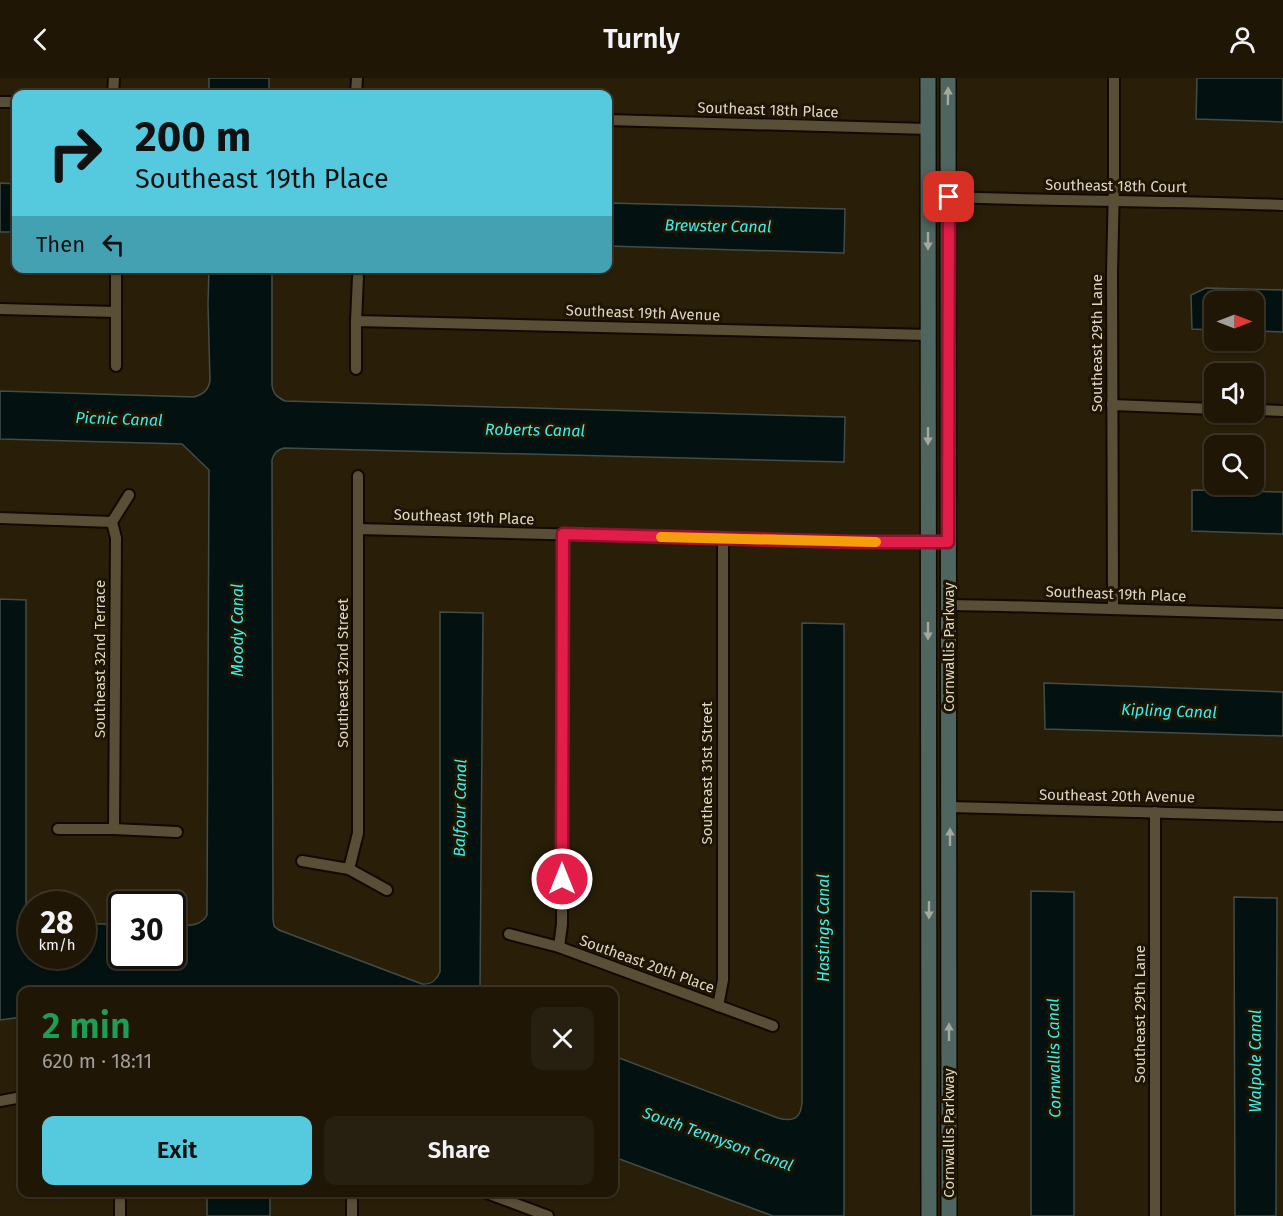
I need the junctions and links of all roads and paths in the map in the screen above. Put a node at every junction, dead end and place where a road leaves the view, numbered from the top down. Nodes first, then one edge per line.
1 (928, 78) edge
2 (948, 78) edge
3 (1114, 78) edge
4 (612, 120) edge
5 (928, 129) junction
6 (948, 129) junction
7 (928, 197) junction
8 (949, 197) junction
9 (1113, 202) junction
10 (1283, 205) edge
11 (116, 273) edge
12 (358, 277) dead end
13 (0, 309) edge
14 (116, 312) junction
15 (356, 321) junction
16 (929, 335) junction
17 (948, 336) junction
18 (116, 366) dead end
19 (356, 369) dead end
20 (1112, 405) junction
21 (1204, 409) edge
22 (1264, 410) edge
23 (1283, 411) edge
24 (358, 476) dead end
25 (129, 495) dead end
26 (0, 518) edge
27 (112, 522) junction
28 (359, 529) junction
29 (563, 534) junction
30 (723, 538) junction
31 (928, 542) junction
32 (948, 542) junction
33 (949, 605) junction
34 (928, 606) junction
35 (1113, 609) junction
36 (1283, 614) edge
37 (929, 807) junction
38 (950, 807) junction
39 (1155, 812) junction
40 (1283, 816) edge
41 (58, 829) dead end
42 (114, 829) junction
43 (177, 832) dead end
44 (302, 861) dead end
45 (349, 869) junction
46 (387, 891) dead end
47 (509, 934) dead end
48 (559, 947) junction
49 (718, 1006) junction
50 (773, 1026) dead end
51 (18, 1098) edge
52 (0, 1101) edge
53 (929, 1124) junction
54 (949, 1124) junction
55 (120, 1197) edge
56 (352, 1197) edge
57 (497, 1197) edge
58 (120, 1216) edge
59 (352, 1216) edge
60 (548, 1216) edge
61 (929, 1216) edge
62 (949, 1216) edge
63 (1155, 1216) edge

1 - 5 street, Cornwallis Parkway
6 -> 2 street, Cornwallis Parkway
3 - 9 street, Southeast 29th Lane
4 - 5 street, Southeast 18th Place
5 - 6 street
5 - 7 street, Cornwallis Parkway
6 - 8 street, Cornwallis Parkway
7 - 8 street
7 -> 16 street, Cornwallis Parkway
8 - 9 street, Southeast 18th Court
8 - 17 street, Cornwallis Parkway
9 - 10 street, Southeast 18th Court
9 - 20 street, Southeast 29th Lane
11 - 14 street
12 - 15 street
13 - 14 street
14 - 18 street
15 - 16 street, Southeast 19th Avenue
15 - 19 street
16 - 17 street
16 -> 31 street, Cornwallis Parkway
17 - 32 street, Cornwallis Parkway
20 - 21 street
20 - 35 street, Southeast 29th Lane
22 - 23 street
24 - 28 street, Southeast 32nd Street
25 - 27 street
26 - 27 street
27 - 42 street, Southeast 32nd Terrace
28 - 29 street, Southeast 19th Place
28 - 45 street, Southeast 32nd Street
29 - 30 street, Southeast 19th Place
29 - 48 street
30 - 31 street, Southeast 19th Place
30 - 49 street, Southeast 31st Street
31 - 32 street
31 - 34 street, Cornwallis Parkway
32 - 33 street, Cornwallis Parkway
33 - 34 street
33 - 35 street, Southeast 19th Place
33 - 38 street, Cornwallis Parkway
34 -> 37 street, Cornwallis Parkway
35 - 36 street, Southeast 19th Place
37 - 38 street
37 -> 53 street, Cornwallis Parkway
38 - 39 street, Southeast 20th Avenue
54 -> 38 street, Cornwallis Parkway
39 - 40 street, Southeast 20th Avenue
39 - 63 street, Southeast 29th Lane
41 - 42 street
42 - 43 street
44 - 45 street
45 - 46 street
47 - 48 street, Southeast 20th Place
48 - 49 street, Southeast 20th Place
49 - 50 street, Southeast 20th Place
51 - 52 street
53 - 54 street
53 - 61 street, Cornwallis Parkway
54 - 62 street, Cornwallis Parkway
55 - 58 street
56 - 59 street
57 - 60 street

